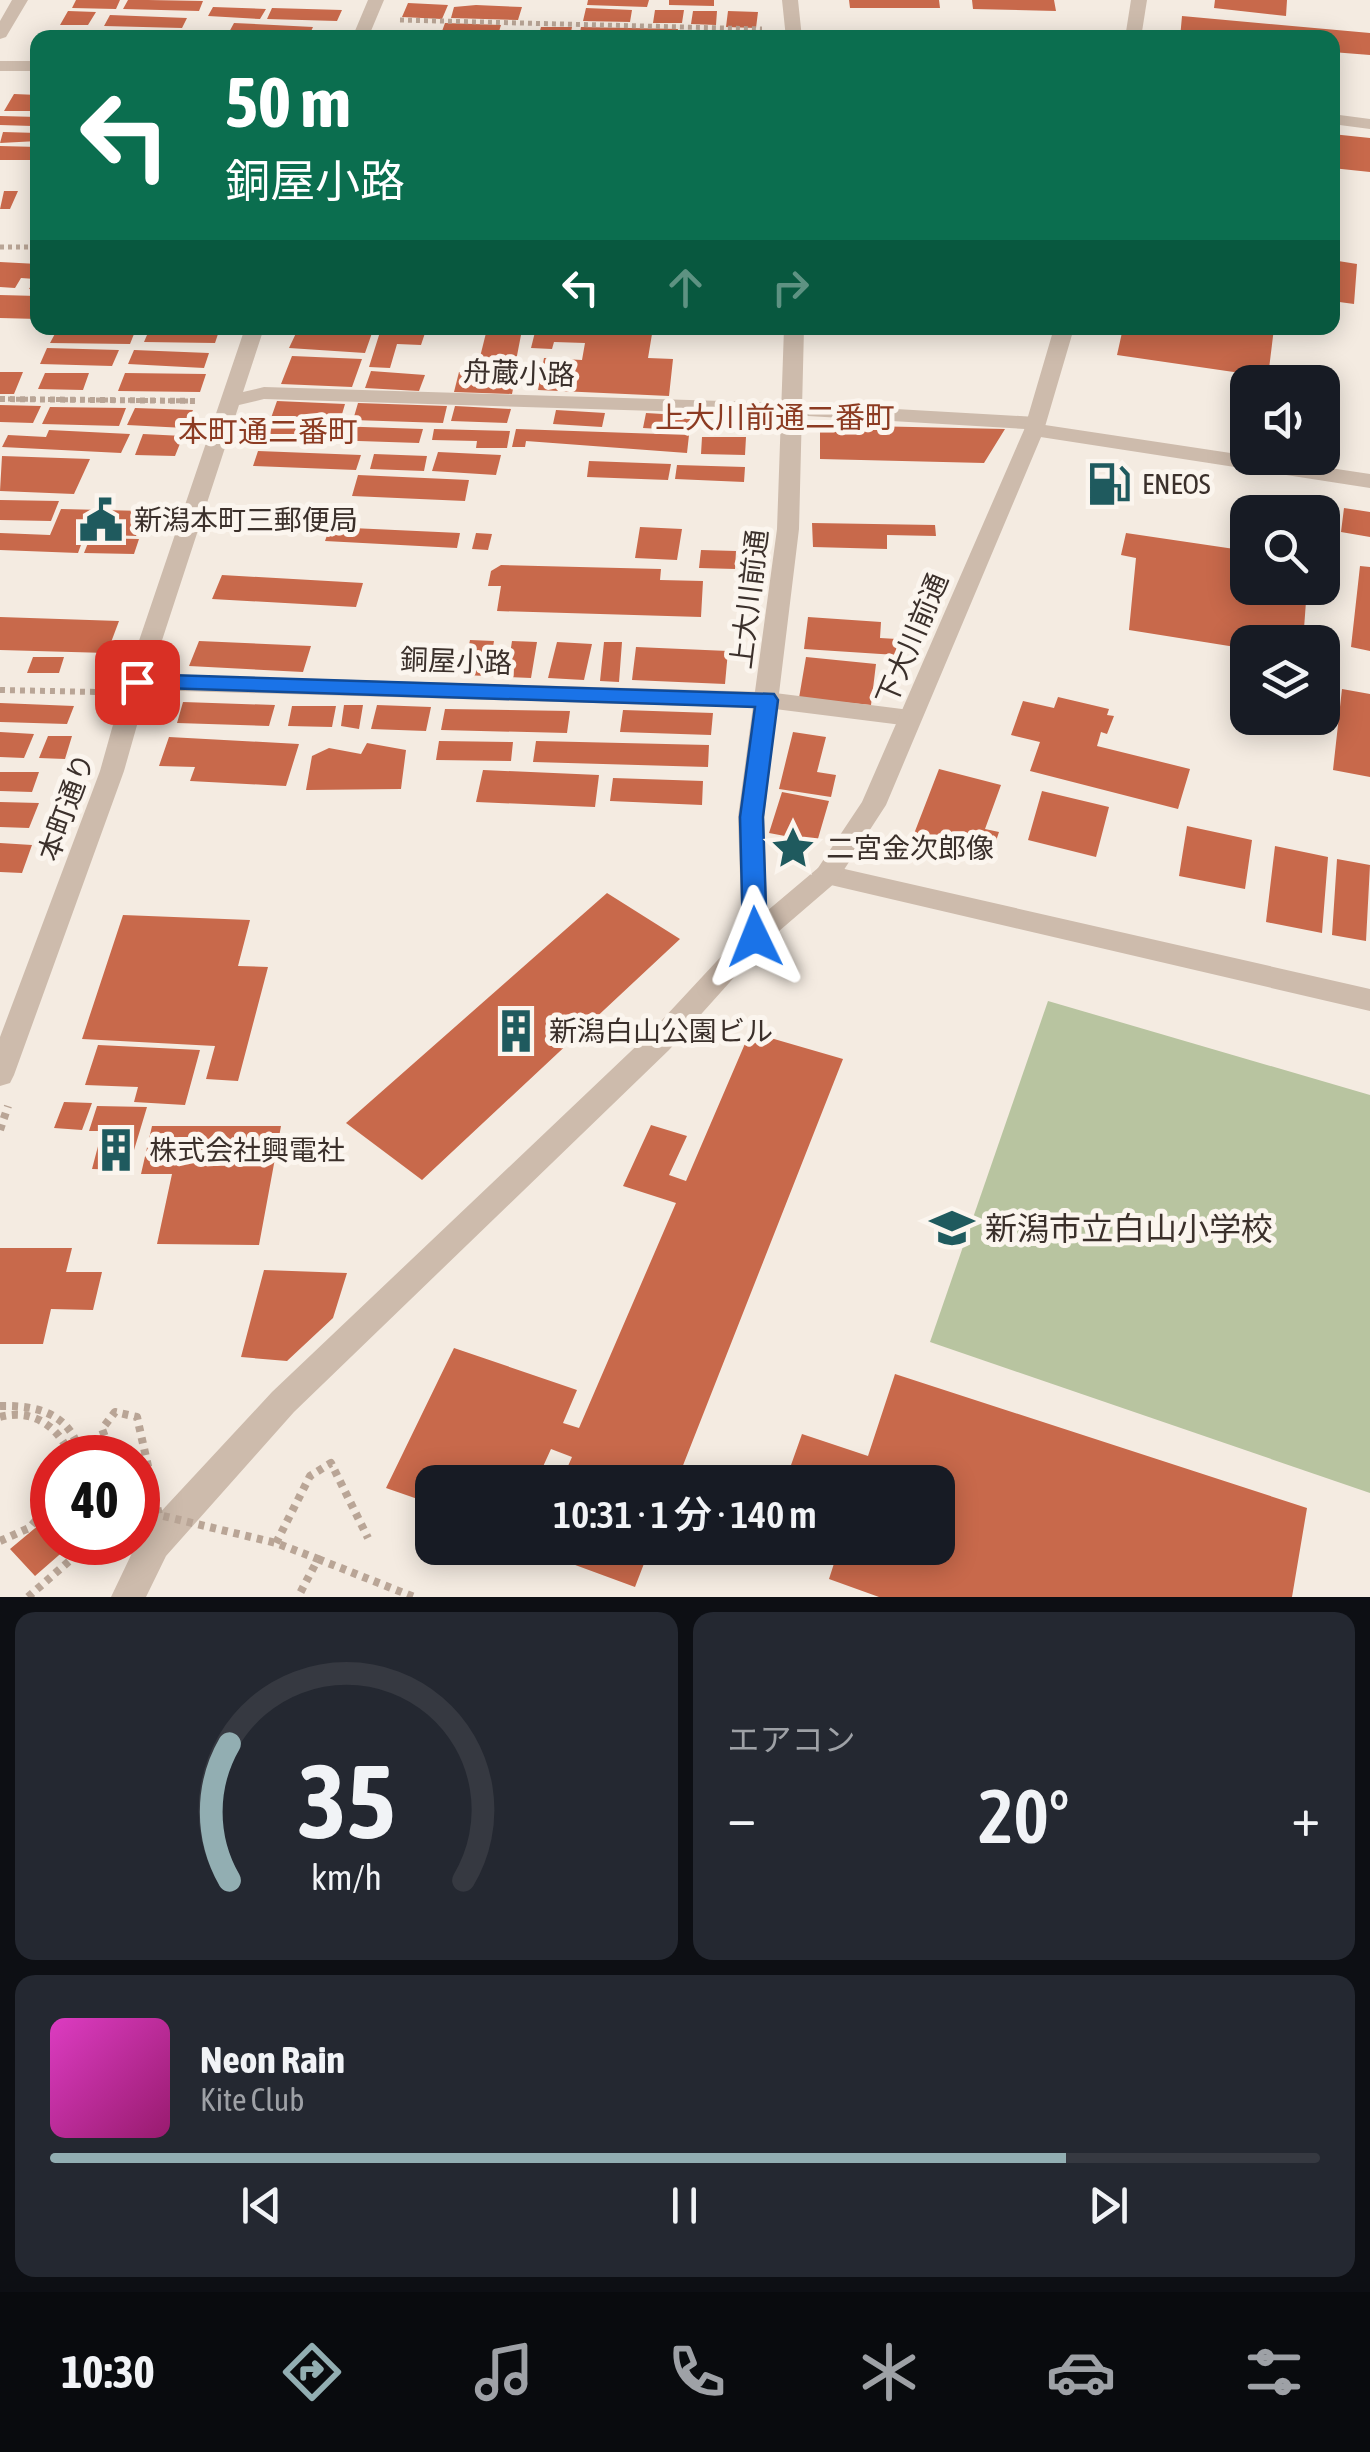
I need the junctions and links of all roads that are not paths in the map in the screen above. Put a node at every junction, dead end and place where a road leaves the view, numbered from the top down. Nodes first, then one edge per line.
1 (20, 0) edge
2 (376, 0) edge
3 (790, 0) edge
4 (1140, 0) edge
5 (364, 30) edge
6 (793, 30) edge
7 (1135, 30) edge
8 (0, 34) edge
9 (0, 66) edge
10 (30, 66) edge
11 (1340, 120) edge
12 (1370, 124) edge
13 (252, 335) edge
14 (794, 335) edge
15 (1062, 335) edge
16 (228, 401) junction
17 (792, 410) junction
18 (1035, 426) junction
19 (1370, 481) edge
20 (137, 682) junction
21 (767, 700) junction
22 (910, 718) junction
23 (827, 874) junction
24 (755, 937) junction
25 (1370, 1000) edge
26 (0, 1075) edge
27 (128, 1597) edge

1 - 8 street
2 - 5 street
3 - 6 street
4 - 7 street
9 - 10 street
11 - 12 street
13 - 16 street, 本町通り
14 - 17 street, 上大川前通
15 - 18 street, 下大川前通
16 - 17 street, 舟蔵小路
16 - 20 street, 本町通り
17 - 18 street, 舟蔵小路
17 - 21 street, 上大川前通
18 - 19 street, 舟蔵小路
18 - 22 street, 下大川前通
20 - 21 street, 銅屋小路
20 - 26 street, 本町通り
21 - 22 street, 銅屋小路
21 - 24 street, 上大川前通
22 - 23 street, 下大川前通
23 - 24 street, 下大川前通
23 - 25 street
24 - 27 street, 下大川前通

